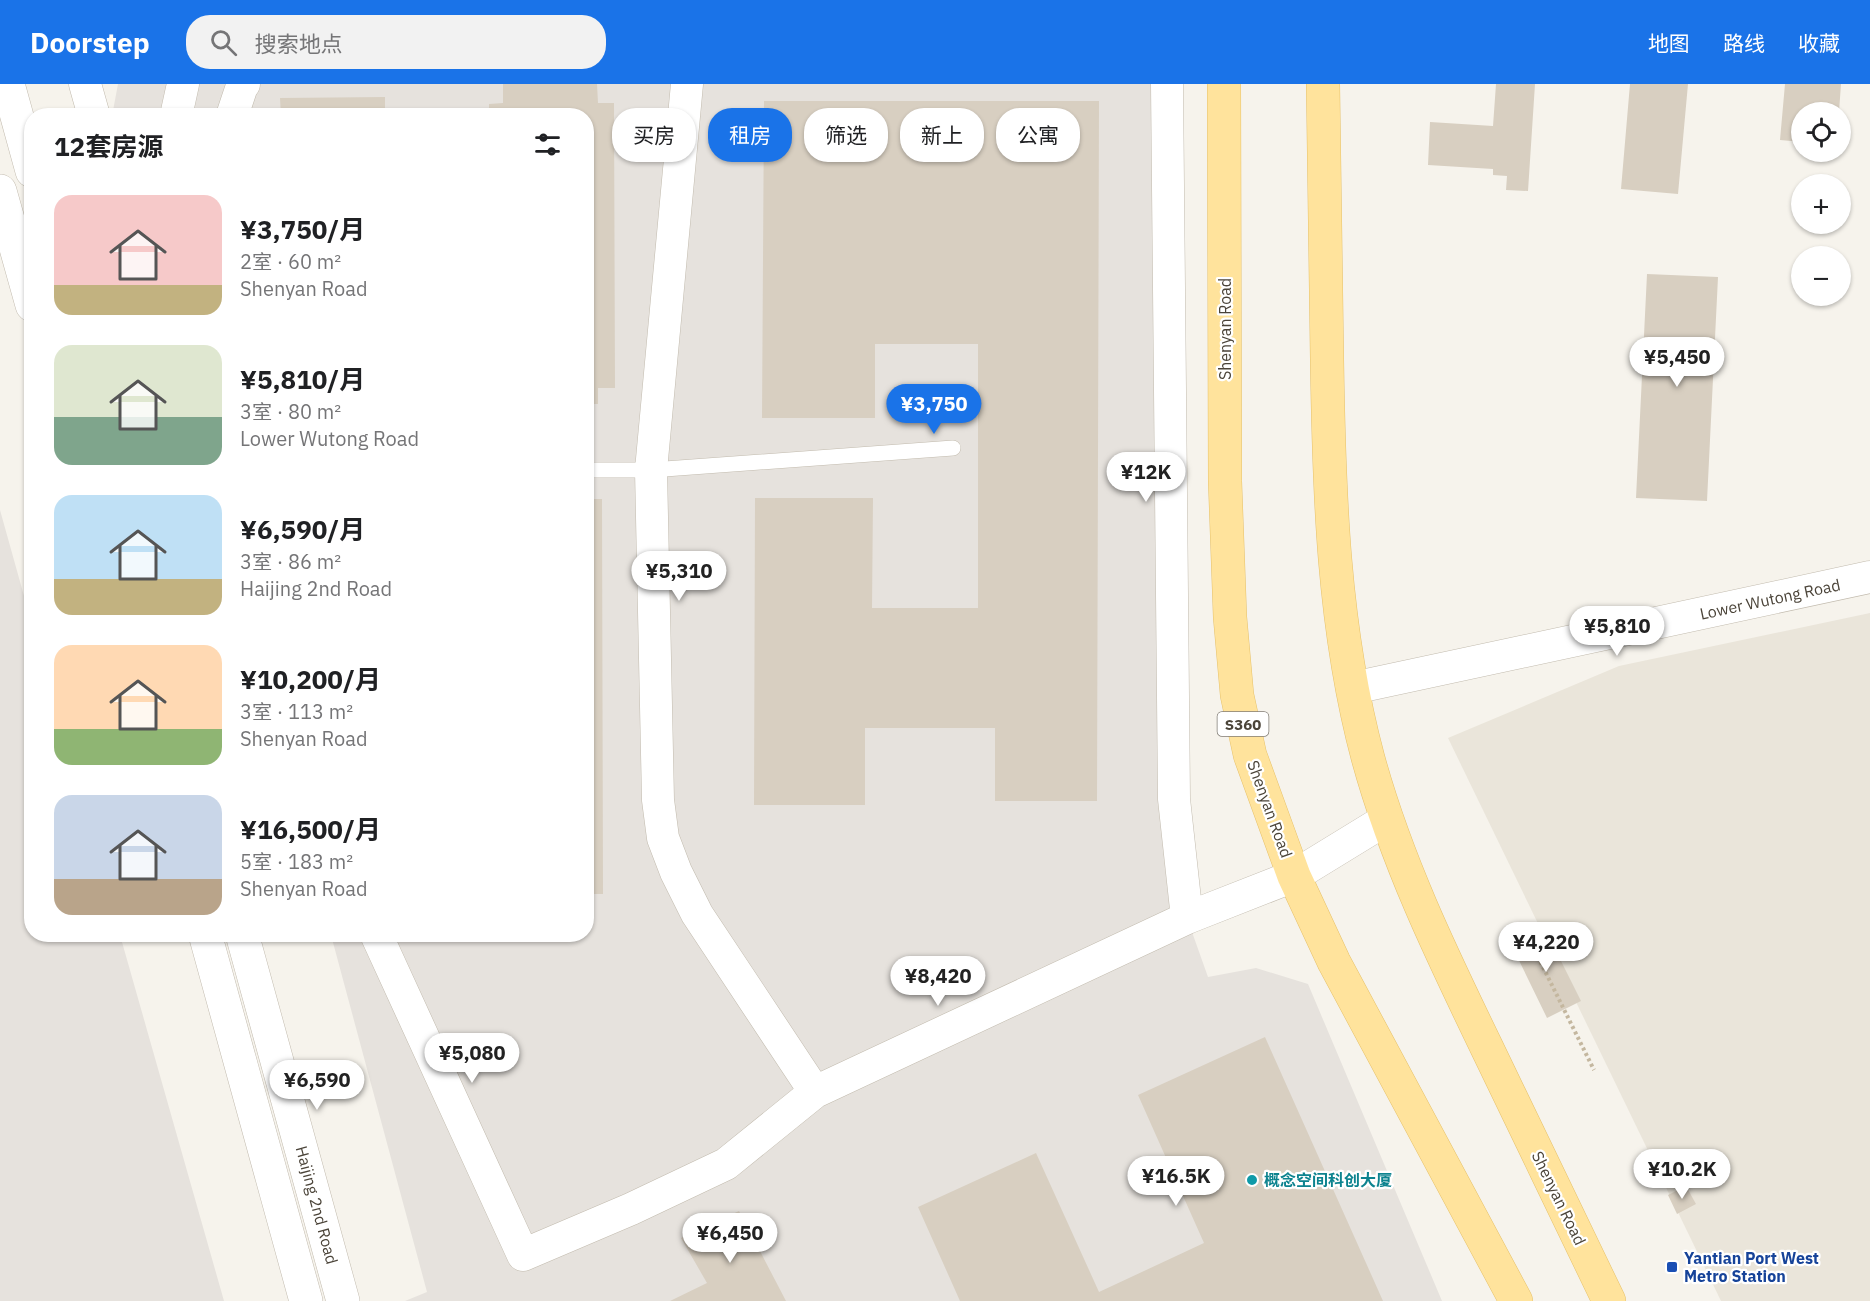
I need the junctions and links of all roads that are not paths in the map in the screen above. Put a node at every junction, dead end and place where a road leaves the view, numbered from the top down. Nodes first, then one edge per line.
1 (8, 84) edge
2 (85, 84) edge
3 (183, 84) edge
4 (244, 84) edge
5 (687, 84) edge
6 (1167, 84) edge
7 (1224, 84) edge
8 (1323, 84) edge
9 (92, 108) edge
10 (178, 108) edge
11 (235, 108) edge
12 (24, 142) edge
13 (0, 191) edge
14 (24, 277) edge
15 (953, 448) dead end
16 (594, 470) edge
17 (651, 470) junction
18 (1870, 577) edge
19 (1353, 688) junction
20 (1387, 819) junction
21 (1294, 876) junction
22 (1187, 918) junction
23 (207, 942) edge
24 (244, 942) edge
25 (380, 942) edge
26 (815, 1092) junction
27 (306, 1301) edge
28 (343, 1301) edge
29 (1516, 1301) edge
30 (1609, 1301) edge

1 - 12 street
2 - 9 street
3 - 10 street
4 - 11 street
5 - 17 street
6 - 22 street
7 - 21 main road, Shenyan Road / S360
8 - 19 main road, Shenyan Road
13 - 14 street
15 - 17 lane
16 - 17 lane
17 - 26 street
18 - 19 street, Lower Wutong Road
19 - 20 main road, Shenyan Road
20 - 21 street
20 - 30 main road, Shenyan Road
21 - 22 street
21 - 29 main road, Shenyan Road / S360
22 - 26 street
23 - 27 street
24 - 28 street, Haijing 2nd Road
25 - 26 street

